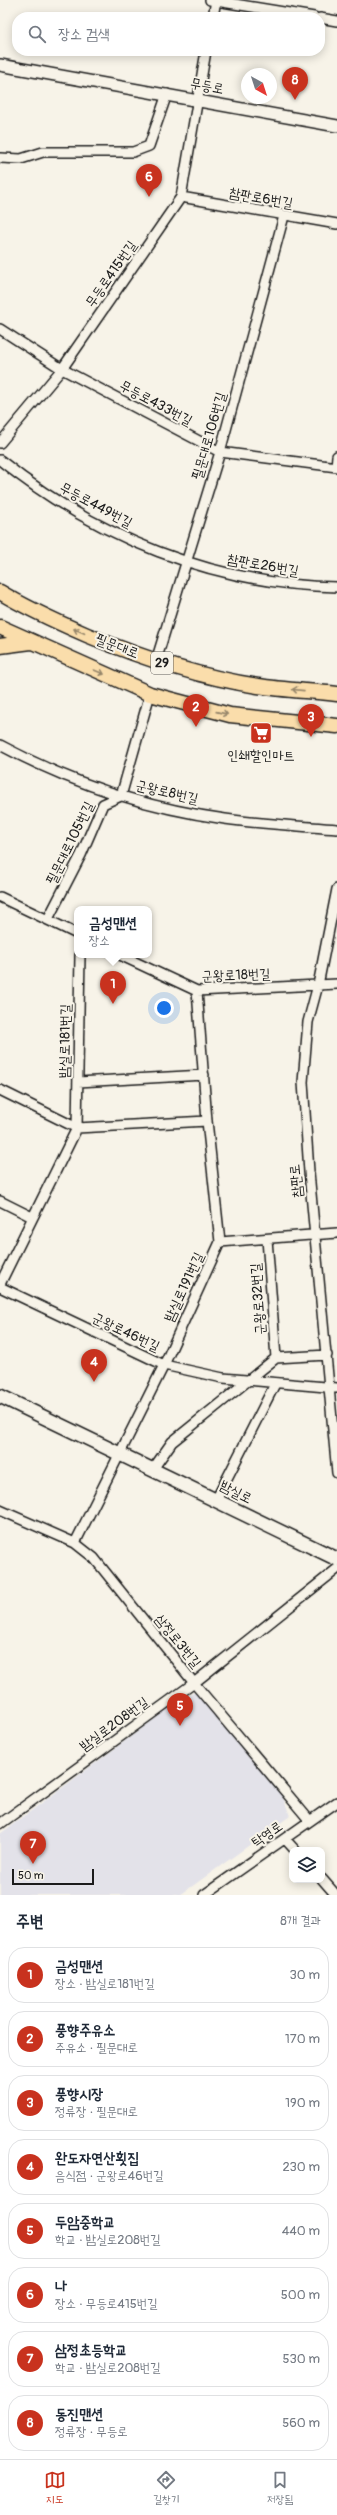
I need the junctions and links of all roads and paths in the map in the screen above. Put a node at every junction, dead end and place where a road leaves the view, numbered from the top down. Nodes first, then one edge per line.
1 (214, 0) edge
2 (213, 12) edge
3 (285, 12) edge
4 (325, 19) edge
5 (337, 21) edge
6 (205, 56) edge
7 (0, 65) edge
8 (167, 94) junction
9 (197, 100) junction
10 (337, 126) edge
11 (0, 158) edge
12 (181, 197) junction
13 (284, 216) junction
14 (337, 224) edge
15 (0, 329) edge
16 (62, 369) junction
17 (0, 443) edge
18 (220, 452) junction
19 (337, 456) edge
20 (0, 460) edge
21 (336, 467) edge
22 (186, 562) junction
23 (337, 587) edge
24 (0, 592) edge
25 (0, 627) edge
26 (32, 642) junction
27 (0, 646) edge
28 (156, 661) junction
29 (150, 694) junction
30 (337, 694) edge
31 (337, 726) edge
32 (0, 745) edge
33 (121, 796) junction
34 (337, 829) edge
35 (337, 889) edge
36 (0, 897) edge
37 (48, 919) junction
38 (74, 932) edge
39 (80, 958) edge
40 (126, 958) edge
41 (337, 984) edge
42 (318, 985) junction
43 (197, 991) junction
44 (204, 1075) junction
45 (78, 1082) junction
46 (0, 1090) edge
47 (207, 1121) junction
48 (77, 1128) junction
49 (0, 1201) edge
50 (32, 1217) junction
51 (337, 1233) edge
52 (316, 1235) junction
53 (267, 1239) junction
54 (220, 1242) junction
55 (0, 1284) edge
56 (0, 1287) edge
57 (327, 1355) junction
58 (276, 1358) junction
59 (164, 1365) junction
60 (247, 1380) junction
61 (274, 1384) junction
62 (333, 1388) edge
63 (0, 1396) edge
64 (121, 1454) junction
65 (153, 1469) junction
66 (337, 1473) edge
67 (216, 1500) junction
68 (0, 1510) edge
69 (75, 1543) junction
70 (337, 1559) edge
71 (337, 1570) edge
72 (194, 1683) junction
73 (337, 1802) edge
74 (310, 1821) junction
75 (0, 1824) edge
76 (285, 1839) junction
77 (292, 1847) edge
78 (325, 1882) edge
79 (215, 1892) edge
80 (204, 1895) edge
81 (336, 1895) edge

1 - 2 street
1 - 3 street
4 - 5 street
6 - 9 street, 무등로415번길
7 - 8 street, 무등로
8 - 9 street, 무등로
8 - 11 street
9 - 10 street, 무등로
9 - 12 street, 무등로415번길
12 - 13 street, 참판로6번길
12 - 16 street, 무등로415번길
13 - 14 street, 참판로6번길
13 - 18 street, 필문대로106번길
15 - 16 street, 무등로433번길
16 - 17 street, 무등로415번길
16 - 18 street, 무등로433번길
18 - 21 street, 무등로433번길
18 - 22 street, 필문대로106번길
19 - 21 street
20 - 22 street, 무등로449번길
22 - 23 street, 참판로26번길
22 - 28 street, 필문대로106번길
28 -> 24 main road, 필문대로 / 29
25 - 26 main road, 29
26 - 27 main road
26 -> 29 main road, 29
30 -> 28 main road, 필문대로 / 29
29 -> 31 main road, 29
29 - 33 street
32 - 33 street, 군왕로8번길
33 - 34 street, 군왕로8번길
33 - 37 street, 필문대로105번길
35 - 42 street, 참판로
36 - 37 street
37 - 38 street
39 - 45 street, 밤실로181번길
40 - 43 street, 군왕로18번길
41 - 42 street, 군왕로18번길
42 - 43 street, 군왕로18번길
42 - 52 street, 참판로
43 - 44 street, 밤실로191번길
44 - 45 street
44 - 47 street, 밤실로191번길
45 - 48 street, 밤실로181번길
46 - 48 street
47 - 48 street
47 - 54 street, 밤실로191번길
48 - 50 street, 밤실로181번길
49 - 50 street
50 - 55 street, 밤실로181번길
51 - 52 street
52 - 53 street
52 - 57 street, 참판로
53 - 54 street
53 - 58 street, 군왕로32번길
54 - 59 street, 밤실로191번길
56 - 59 street, 군왕로46번길
57 - 58 street
57 - 62 street, 참판로
58 - 60 street
59 - 60 street, 군왕로46번길
59 - 64 street, 밤실로191번길
60 - 61 street, 군왕로46번길
60 - 65 street
61 - 62 street, 군왕로46번길
61 - 67 street
62 - 66 street, 참판로
63 - 64 main road, 밤실로
64 - 65 main road, 밤실로
64 - 69 street
65 - 67 main road, 밤실로
67 - 70 main road, 밤실로
68 - 69 street, 삼정로3번길
69 - 72 street, 삼정로3번길
71 - 72 street, 밤실로208번길
72 - 74 street, 삼정로3번길
72 - 75 street, 밤실로208번길
73 - 74 street, 탁영로
74 - 76 street, 탁영로
76 - 77 street
76 - 79 street, 탁영로
78 - 81 street
79 - 80 street, 탁영로

